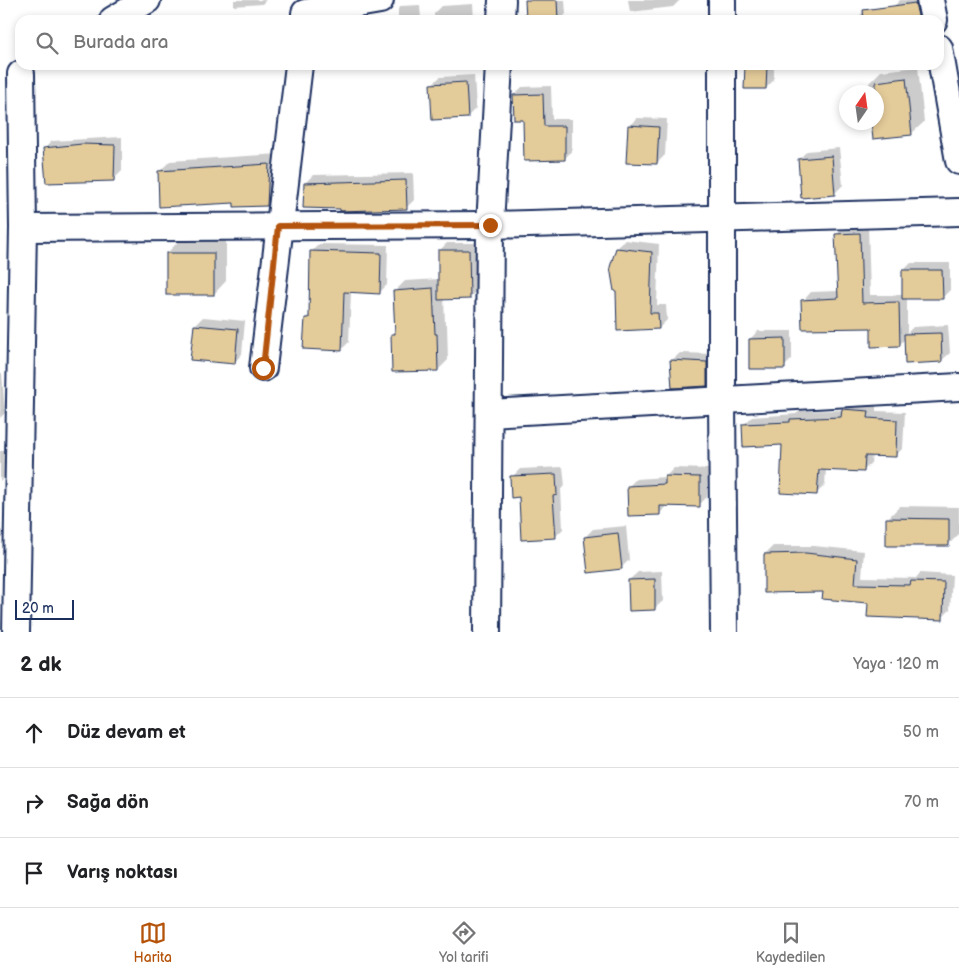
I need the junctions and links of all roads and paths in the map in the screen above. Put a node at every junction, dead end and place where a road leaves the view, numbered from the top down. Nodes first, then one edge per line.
1 (147, 0) edge
2 (380, 0) edge
3 (502, 0) edge
4 (722, 0) edge
5 (930, 0) edge
6 (303, 11) edge
7 (122, 15) edge
8 (501, 15) edge
9 (722, 15) edge
10 (933, 15) edge
11 (298, 70) edge
12 (499, 70) edge
13 (722, 70) edge
14 (943, 70) edge
15 (19, 75) edge
16 (959, 161) edge
17 (959, 212) edge
18 (723, 220) junction
19 (490, 225) junction
20 (278, 226) junction
21 (23, 228) junction
22 (263, 368) dead end
23 (959, 387) edge
24 (722, 401) junction
25 (489, 413) junction
26 (9, 451) edge
27 (16, 632) edge
28 (487, 632) edge
29 (724, 632) edge

1 - 7 street
2 - 6 street
3 - 8 street
4 - 9 street
5 - 10 street
11 - 20 street
12 - 19 street
13 - 18 street
14 - 16 street
15 - 21 street
17 - 18 street
18 - 19 street
18 - 24 street
19 - 20 street
19 - 25 street
20 - 21 street
20 - 22 street
21 - 26 street
23 - 24 street
24 - 25 street
24 - 29 street
25 - 28 street
26 - 27 street

